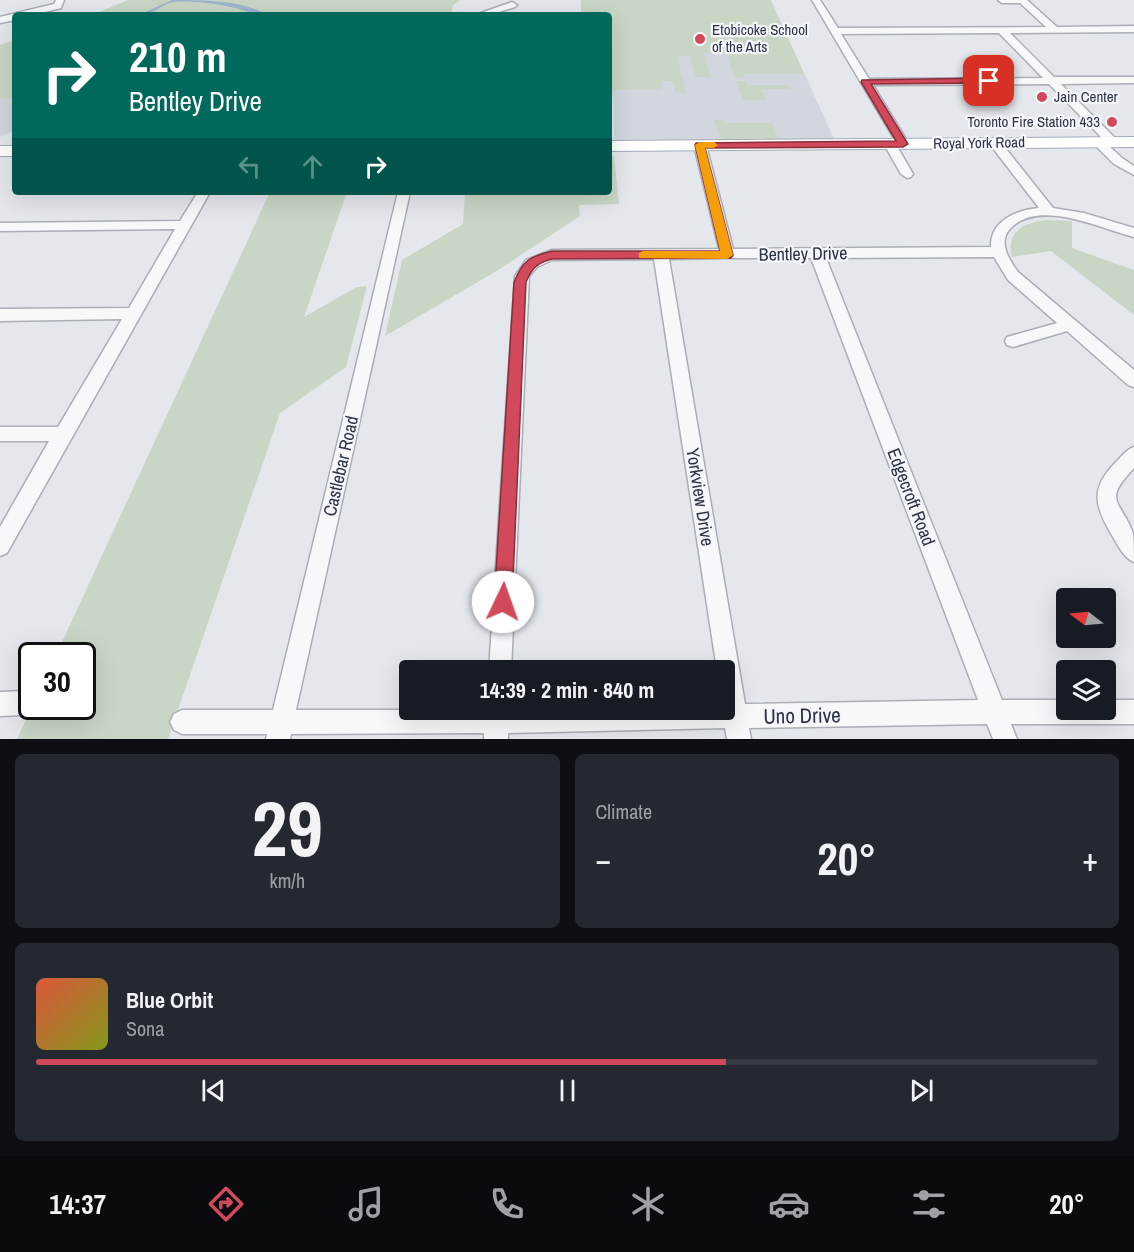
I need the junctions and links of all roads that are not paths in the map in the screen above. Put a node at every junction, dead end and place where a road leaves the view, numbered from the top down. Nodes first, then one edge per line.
1 (60, 0) edge
2 (816, 0) edge
3 (1002, 0) edge
4 (1022, 0) edge
5 (512, 7) edge
6 (37, 12) edge
7 (492, 12) edge
8 (1054, 29) junction
9 (1134, 29) edge
10 (1002, 30) junction
11 (835, 31) junction
12 (1134, 80) edge
13 (1052, 81) junction
14 (866, 82) junction
15 (1106, 142) junction
16 (1134, 142) edge
17 (995, 143) junction
18 (896, 144) junction
19 (700, 145) junction
20 (612, 146) edge
21 (1134, 171) edge
22 (907, 174) dead end
23 (202, 195) edge
24 (403, 195) edge
25 (1048, 211) junction
26 (186, 225) junction
27 (0, 227) edge
28 (1134, 233) edge
29 (999, 252) junction
30 (817, 254) junction
31 (727, 255) junction
32 (661, 256) junction
33 (133, 313) junction
34 (0, 315) edge
35 (1070, 325) junction
36 (1013, 341) dead end
37 (1134, 380) edge
38 (0, 434) edge
39 (63, 434) junction
40 (1134, 455) edge
41 (0, 546) edge
42 (1134, 552) edge
43 (501, 660) edge
44 (18, 703) edge
45 (0, 704) edge
46 (995, 712) junction
47 (1134, 712) edge
48 (182, 722) dead end
49 (497, 723) edge
50 (737, 729) edge
51 (280, 731) edge
52 (1005, 739) edge

1 - 6 street
2 - 11 street
3 - 4 street
4 - 8 street
5 - 7 street
8 - 9 street
8 - 10 street
10 - 11 street
10 - 13 street
11 - 14 street
12 - 13 street
13 - 14 street
13 - 15 street
14 - 18 street
15 - 16 main road, Royal York Road
15 - 17 main road, Royal York Road
15 - 21 street
17 - 18 main road, Royal York Road
17 - 25 street
18 - 19 main road, Royal York Road
18 - 22 street
19 - 20 main road, Royal York Road
19 - 31 street
23 - 26 street
24 - 51 street, Castlebar Road
25 - 28 street
25 - 29 street
26 - 27 street
26 - 33 street
29 - 30 street, Bentley Drive
29 - 35 street
30 - 31 street, Bentley Drive
30 - 46 street, Edgecroft Road
31 - 32 street, Bentley Drive
32 - 43 street, Bentley Drive
32 - 50 street, Yorkview Drive
33 - 34 street
33 - 39 street
35 - 36 street
35 - 37 street
38 - 39 street
39 - 41 street
40 - 42 street
44 - 45 street
46 - 47 street, Uno Drive
46 - 50 street, Uno Drive
46 - 52 street, Edgecroft Road
48 - 51 street, Uno Drive
49 - 50 street, Uno Drive
49 - 51 street, Uno Drive

